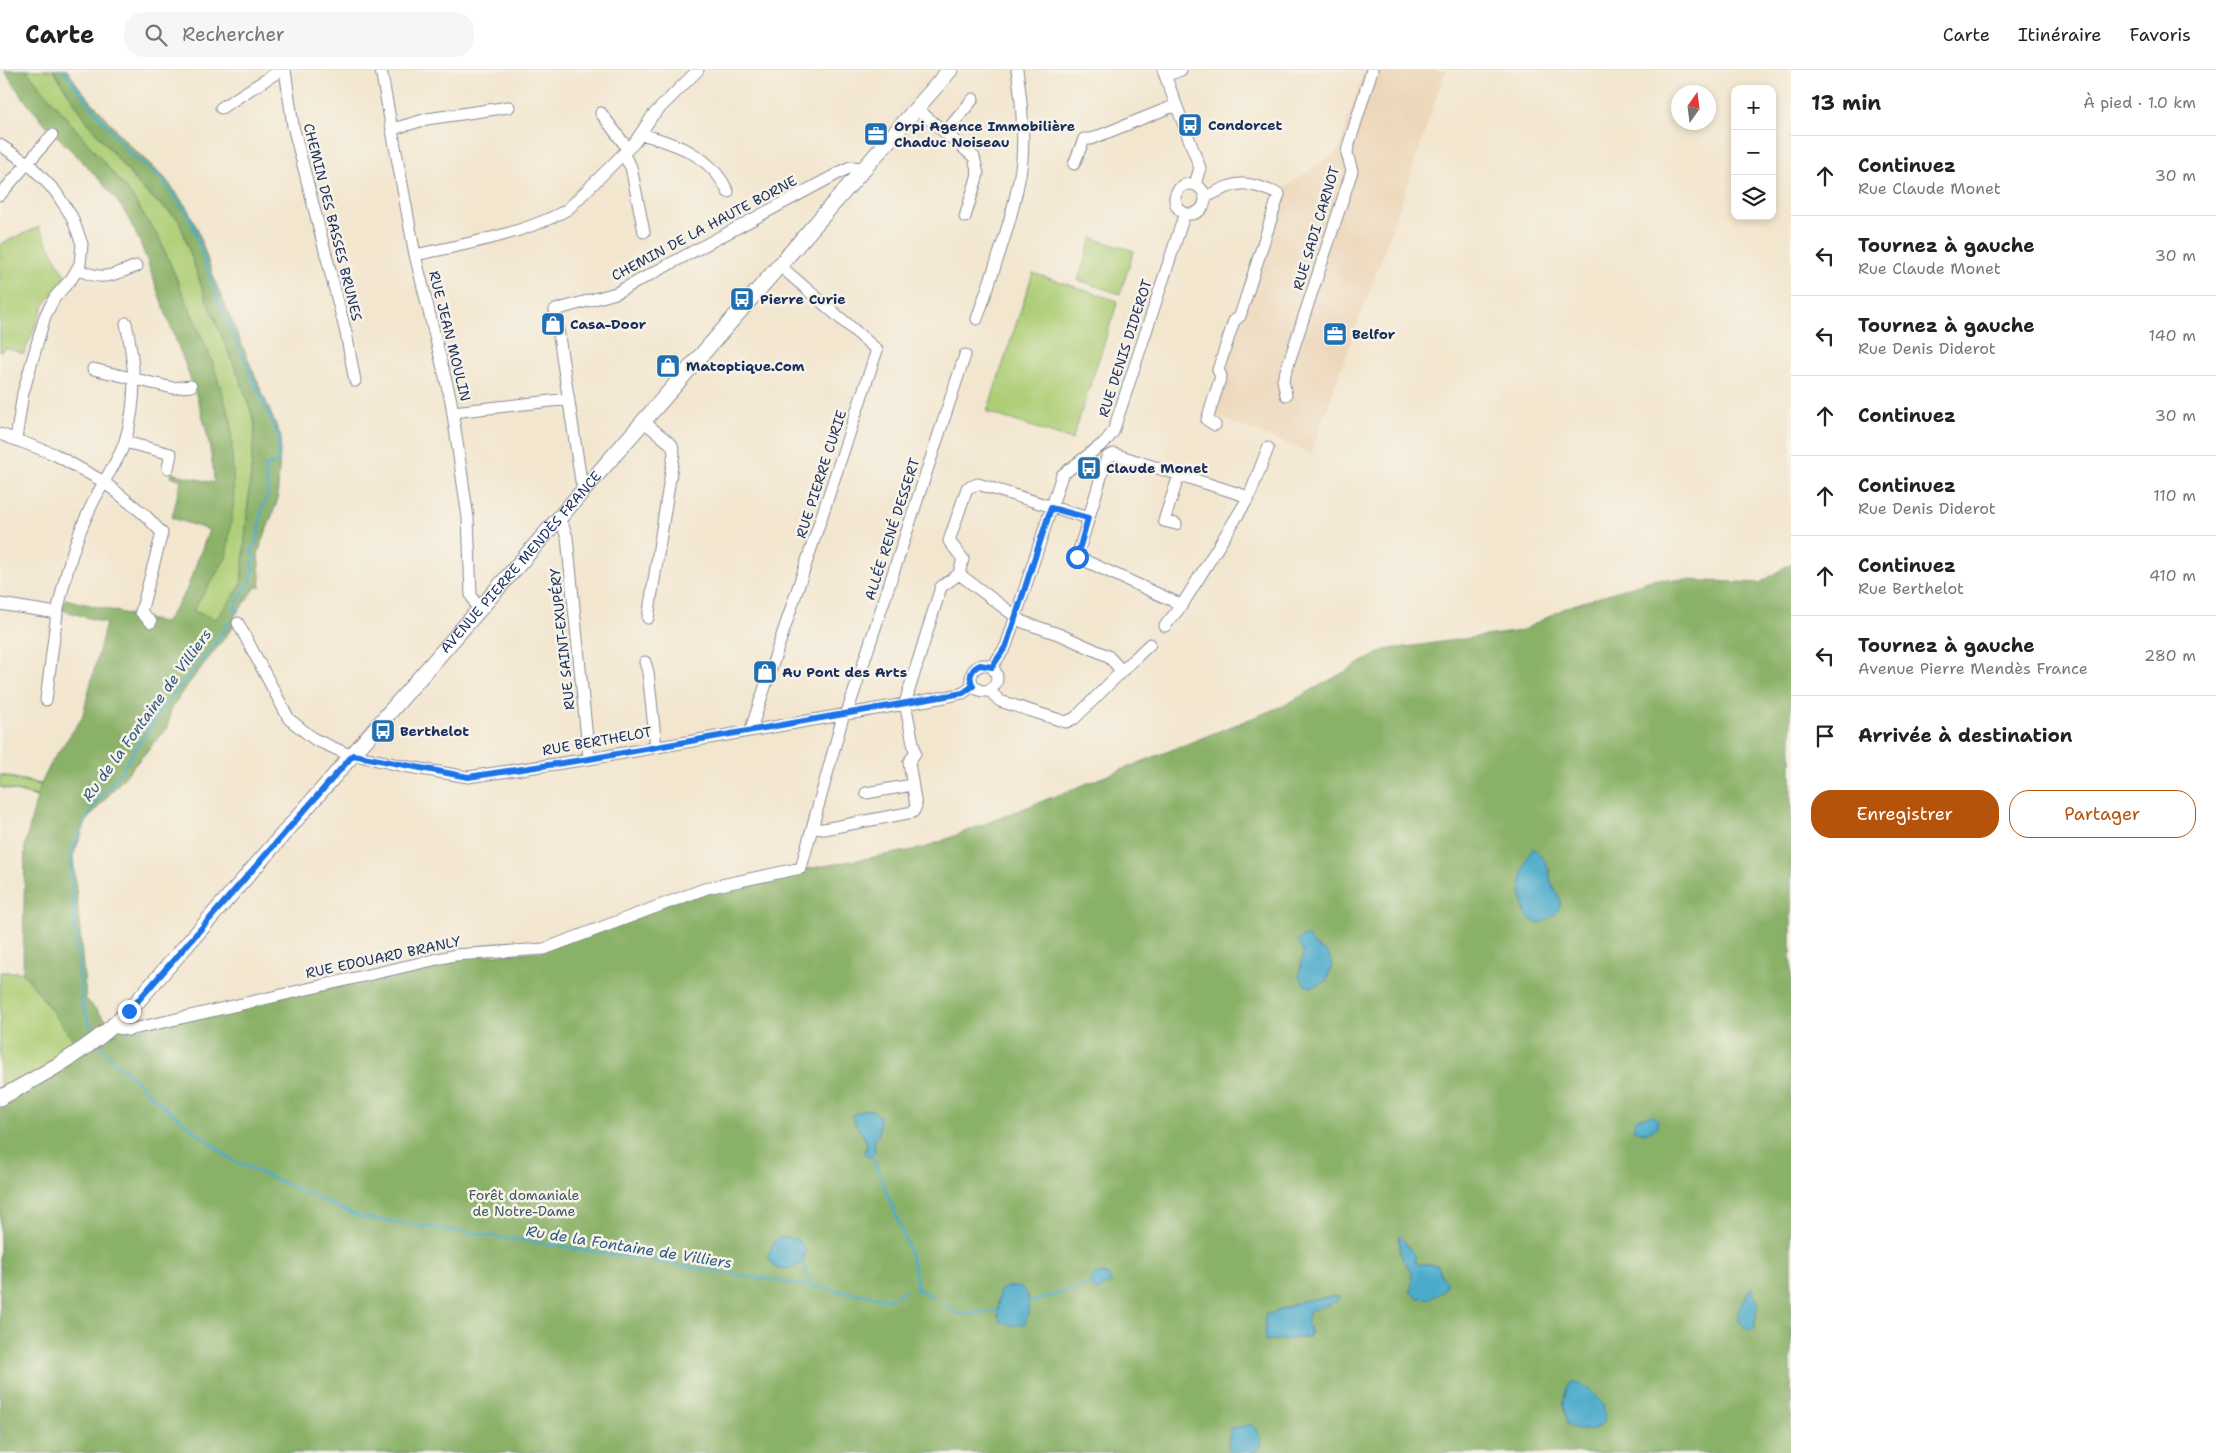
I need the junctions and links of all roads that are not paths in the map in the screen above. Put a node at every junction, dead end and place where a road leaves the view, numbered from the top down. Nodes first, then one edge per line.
1 (281, 70) edge
2 (285, 70) edge
3 (381, 70) edge
4 (698, 70) edge
5 (950, 70) edge
6 (1017, 70) edge
7 (1181, 70) edge
8 (1372, 70) edge
9 (1164, 73) edge
10 (973, 100) dead end
11 (1176, 106) junction
12 (509, 107) dead end
13 (221, 108) dead end
14 (916, 108) junction
15 (601, 113) dead end
16 (392, 129) junction
17 (945, 133) junction
18 (641, 134) junction
19 (52, 135) dead end
20 (0, 145) edge
21 (625, 151) junction
22 (29, 164) junction
23 (1074, 164) dead end
24 (864, 168) junction
25 (1195, 184) junction
26 (728, 192) dead end
27 (0, 194) edge
28 (1206, 197) junction
29 (1185, 213) junction
30 (966, 217) dead end
31 (644, 232) dead end
32 (415, 255) junction
33 (779, 265) junction
34 (137, 266) dead end
35 (77, 270) junction
36 (977, 319) dead end
37 (126, 323) dead end
38 (965, 355) dead end
39 (94, 369) dead end
40 (135, 379) junction
41 (355, 381) dead end
42 (191, 386) dead end
43 (1286, 395) dead end
44 (569, 398) junction
45 (453, 412) junction
46 (643, 421) junction
47 (1214, 426) dead end
48 (0, 434) edge
49 (16, 439) junction
50 (125, 442) junction
51 (1268, 448) dead end
52 (168, 468) dead end
53 (1179, 475) junction
54 (104, 482) junction
55 (584, 489) junction
56 (1250, 497) junction
57 (1051, 508) junction
58 (1088, 518) junction
59 (557, 520) junction
60 (1176, 524) dead end
61 (959, 574) junction
62 (0, 604) edge
63 (1182, 605) junction
64 (478, 610) junction
65 (57, 613) junction
66 (1016, 617) junction
67 (648, 618) dead end
68 (151, 622) dead end
69 (238, 623) dead end
70 (1165, 626) dead end
71 (1150, 644) dead end
72 (645, 662) dead end
73 (992, 667) junction
74 (1122, 671) junction
75 (973, 686) junction
76 (989, 690) junction
77 (46, 700) dead end
78 (905, 703) junction
79 (847, 713) junction
80 (751, 729) junction
81 (656, 747) junction
82 (353, 755) junction
83 (589, 759) junction
84 (912, 785) junction
85 (866, 793) dead end
86 (812, 828) junction
87 (801, 868) joint
88 (113, 1027) junction
89 (0, 1098) edge

1 - 13 street
2 - 41 street, CHEMIN DES BASSES BRUNES
3 - 16 street, RUE JEAN MOULIN
4 - 18 street
5 - 14 main road, AVENUE PIERRE MENDÈS FRANCE
6 - 36 street
7 - 9 street
8 - 43 street, RUE SADI CARNOT
9 - 11 street
10 - 17 street
11 - 23 street
11 - 25 street
12 - 16 street
14 - 17 street
14 - 24 main road, AVENUE PIERRE MENDÈS FRANCE
15 - 21 street
16 - 32 street, RUE JEAN MOULIN
17 - 30 street
18 - 21 street
18 - 26 street
19 - 22 street
20 - 22 street
21 - 31 street
21 - 32 street
22 - 27 street
22 - 35 street
24 - 33 main road, AVENUE PIERRE MENDÈS FRANCE
24 - 44 street, CHEMIN DE LA HAUTE BORNE
25 - 28 street
25 - 29 street
28 - 29 street
28 - 47 street
29 - 57 street, RUE DENIS DIDEROT
32 - 45 street, RUE JEAN MOULIN
33 - 46 main road, AVENUE PIERRE MENDÈS FRANCE
33 - 80 street, RUE PIERRE CURIE
34 - 35 street
35 - 49 street
37 - 40 street
38 - 79 street, ALLÉE RENÉ DESSERT
39 - 40 street
40 - 42 street
40 - 50 street
44 - 45 street
44 - 55 street
45 - 64 street, RUE JEAN MOULIN
46 - 55 main road, AVENUE PIERRE MENDÈS FRANCE
46 - 67 street
48 - 49 street
49 - 54 street
50 - 52 street
50 - 54 street
51 - 56 street
53 - 56 street
53 - 58 street
53 - 60 street
54 - 65 street
54 - 68 street
55 - 59 main road, AVENUE PIERRE MENDÈS FRANCE
56 - 63 street
57 - 58 street
57 - 61 street
57 - 66 street, RUE DENIS DIDEROT
58 - 63 street
59 - 64 main road, AVENUE PIERRE MENDÈS FRANCE
59 - 83 street, RUE SAINT-EXUPÉRY
61 - 66 street
61 - 78 street
62 - 65 street
63 - 70 street
64 - 82 main road, AVENUE PIERRE MENDÈS FRANCE
65 - 77 street
66 - 73 street, RUE DENIS DIDEROT
66 - 74 street
69 - 82 street, RUE BERTHELOT
71 - 74 street
72 - 81 street
73 - 75 street
73 - 76 street
74 - 76 street
75 - 76 street
75 - 78 street
78 - 79 street
78 - 84 street
79 - 80 street, RUE BERTHELOT
79 - 86 street, ALLÉE RENÉ DESSERT
80 - 81 street, RUE BERTHELOT
81 - 83 street, RUE BERTHELOT
82 - 83 street, RUE BERTHELOT
82 - 88 main road, AVENUE PIERRE MENDÈS FRANCE
84 - 85 street
84 - 86 street
86 - 87 street, ALLÉE RENÉ DESSERT
87 - 88 street, RUE EDOUARD BRANLY
88 - 89 main road, AVENUE PIERRE MENDÈS FRANCE

